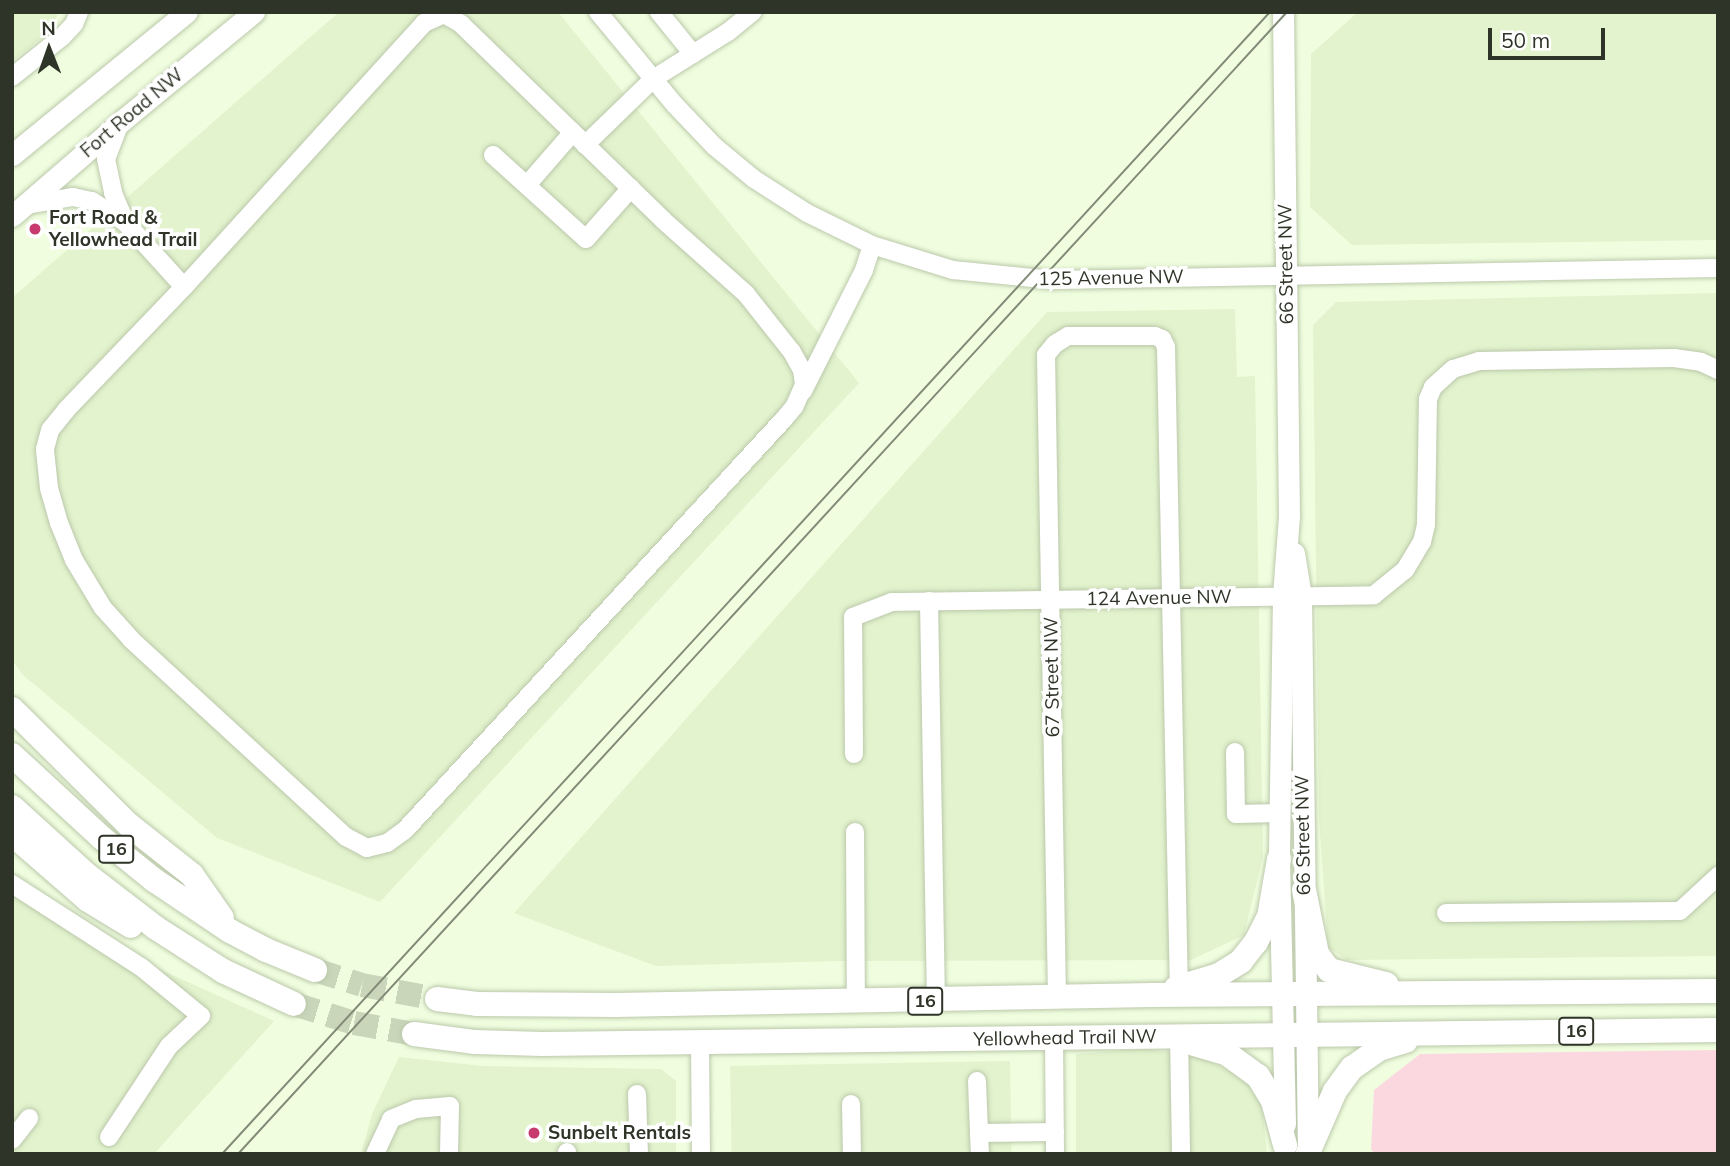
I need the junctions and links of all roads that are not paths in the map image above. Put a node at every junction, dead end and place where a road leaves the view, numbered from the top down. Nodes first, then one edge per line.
1 (79, 12) edge
2 (187, 12) edge
3 (254, 12) edge
4 (598, 12) edge
5 (659, 12) edge
6 (753, 12) edge
7 (1283, 12) edge
8 (693, 54) junction
9 (12, 76) edge
10 (653, 79) junction
11 (123, 120) junction
12 (579, 139) junction
13 (12, 155) edge
14 (493, 155) dead end
15 (527, 186) junction
16 (631, 188) junction
17 (19, 211) edge
18 (126, 223) junction
19 (872, 245) junction
20 (1718, 268) edge
21 (1286, 275) junction
22 (184, 287) junction
23 (1718, 370) edge
24 (799, 397) junction
25 (1292, 596) junction
26 (1171, 598) junction
27 (1050, 599) junction
28 (929, 601) junction
29 (12, 709) edge
30 (1235, 752) dead end
31 (854, 754) dead end
32 (12, 755) edge
33 (12, 807) edge
34 (1279, 813) junction
35 (855, 832) dead end
36 (12, 834) edge
37 (1279, 859) junction
38 (1718, 876) edge
39 (12, 884) edge
40 (1304, 890) junction
41 (1446, 913) dead end
42 (230, 930) junction
43 (315, 970) tunnel mouth
44 (223, 971) junction
45 (1179, 991) junction
46 (1718, 991) edge
47 (1452, 995) junction
48 (1294, 996) junction
49 (1057, 998) junction
50 (437, 999) tunnel mouth
51 (936, 1000) junction
52 (856, 1002) junction
53 (294, 1004) tunnel mouth
54 (1718, 1030) edge
55 (1434, 1033) junction
56 (414, 1034) tunnel mouth
57 (1294, 1034) junction
58 (1054, 1038) junction
59 (1180, 1039) junction
60 (700, 1042) junction
61 (977, 1081) dead end
62 (637, 1094) dead end
63 (851, 1104) dead end
64 (29, 1118) dead end
65 (1055, 1132) junction
66 (979, 1133) junction
67 (109, 1138) dead end
68 (12, 1140) edge
69 (1297, 1151) edge
70 (375, 1154) edge
71 (449, 1154) edge
72 (639, 1154) edge
73 (701, 1154) edge
74 (852, 1154) edge
75 (979, 1154) edge
76 (1055, 1154) edge
77 (1181, 1154) edge

1 - 9 street
2 - 13 main road
3 - 11 main road, Fort Road NW
4 - 10 street, 125 Avenue NW
5 - 8 street
6 - 8 street
7 - 21 main road, 66 Street NW
8 - 10 street
10 - 12 street
10 - 19 street, 125 Avenue NW
11 - 17 main road, Fort Road NW
11 - 18 street
12 - 15 street
12 - 16 street
12 - 22 street
14 - 15 street
15 - 16 street
16 - 24 street
17 - 18 street
18 - 22 street
19 - 21 street, 125 Avenue NW
19 - 24 street
20 - 21 street, 125 Avenue NW
21 - 25 main road, 66 Street NW
22 - 24 street
23 - 25 street, 124 Avenue NW
25 - 26 street, 124 Avenue NW
25 - 34 main road, 66 Street NW
25 - 40 main road, 66 Street NW
26 - 27 street, 124 Avenue NW
26 - 27 street, 67 Street NW
26 - 45 street
27 - 28 street, 124 Avenue NW
27 - 49 street, 67 Street NW
28 - 31 street, 124 Avenue NW
28 - 51 street
29 - 42 highway
30 - 34 street
32 - 42 highway, 16
33 - 44 highway, 16
34 - 37 main road, 66 Street NW
35 - 52 street
36 - 44 highway
37 - 45 highway, Yellowhead Trail NW
37 - 48 main road, 66 Street NW
38 - 41 street
39 - 67 street
40 - 47 highway
40 - 48 main road, 66 Street NW
42 - 43 highway, 16
44 - 53 highway, 16
45 - 48 highway, 16
45 - 49 highway, Yellowhead Trail NW / 16
46 - 47 highway, 16
47 - 48 highway, 16
48 - 57 main road, 66 Street NW
49 - 51 highway, Yellowhead Trail NW / 16
50 - 52 highway, Yellowhead Trail NW / 16
51 - 52 highway, Yellowhead Trail NW / 16
54 - 55 highway, Yellowhead Trail NW / 16
55 - 57 highway, Yellowhead Trail NW / 16
55 - 69 highway
56 - 60 highway, Yellowhead Trail NW / 16
57 - 59 highway, Yellowhead Trail NW / 16
57 - 69 main road, 66 Street NW
58 - 59 highway, Yellowhead Trail NW / 16
58 - 60 highway, Yellowhead Trail NW / 16
58 - 65 street
59 - 69 highway
59 - 77 street
60 - 73 street
61 - 66 street
62 - 72 street
63 - 74 street
64 - 68 street
65 - 66 street
65 - 76 street
66 - 75 street
70 - 71 street

